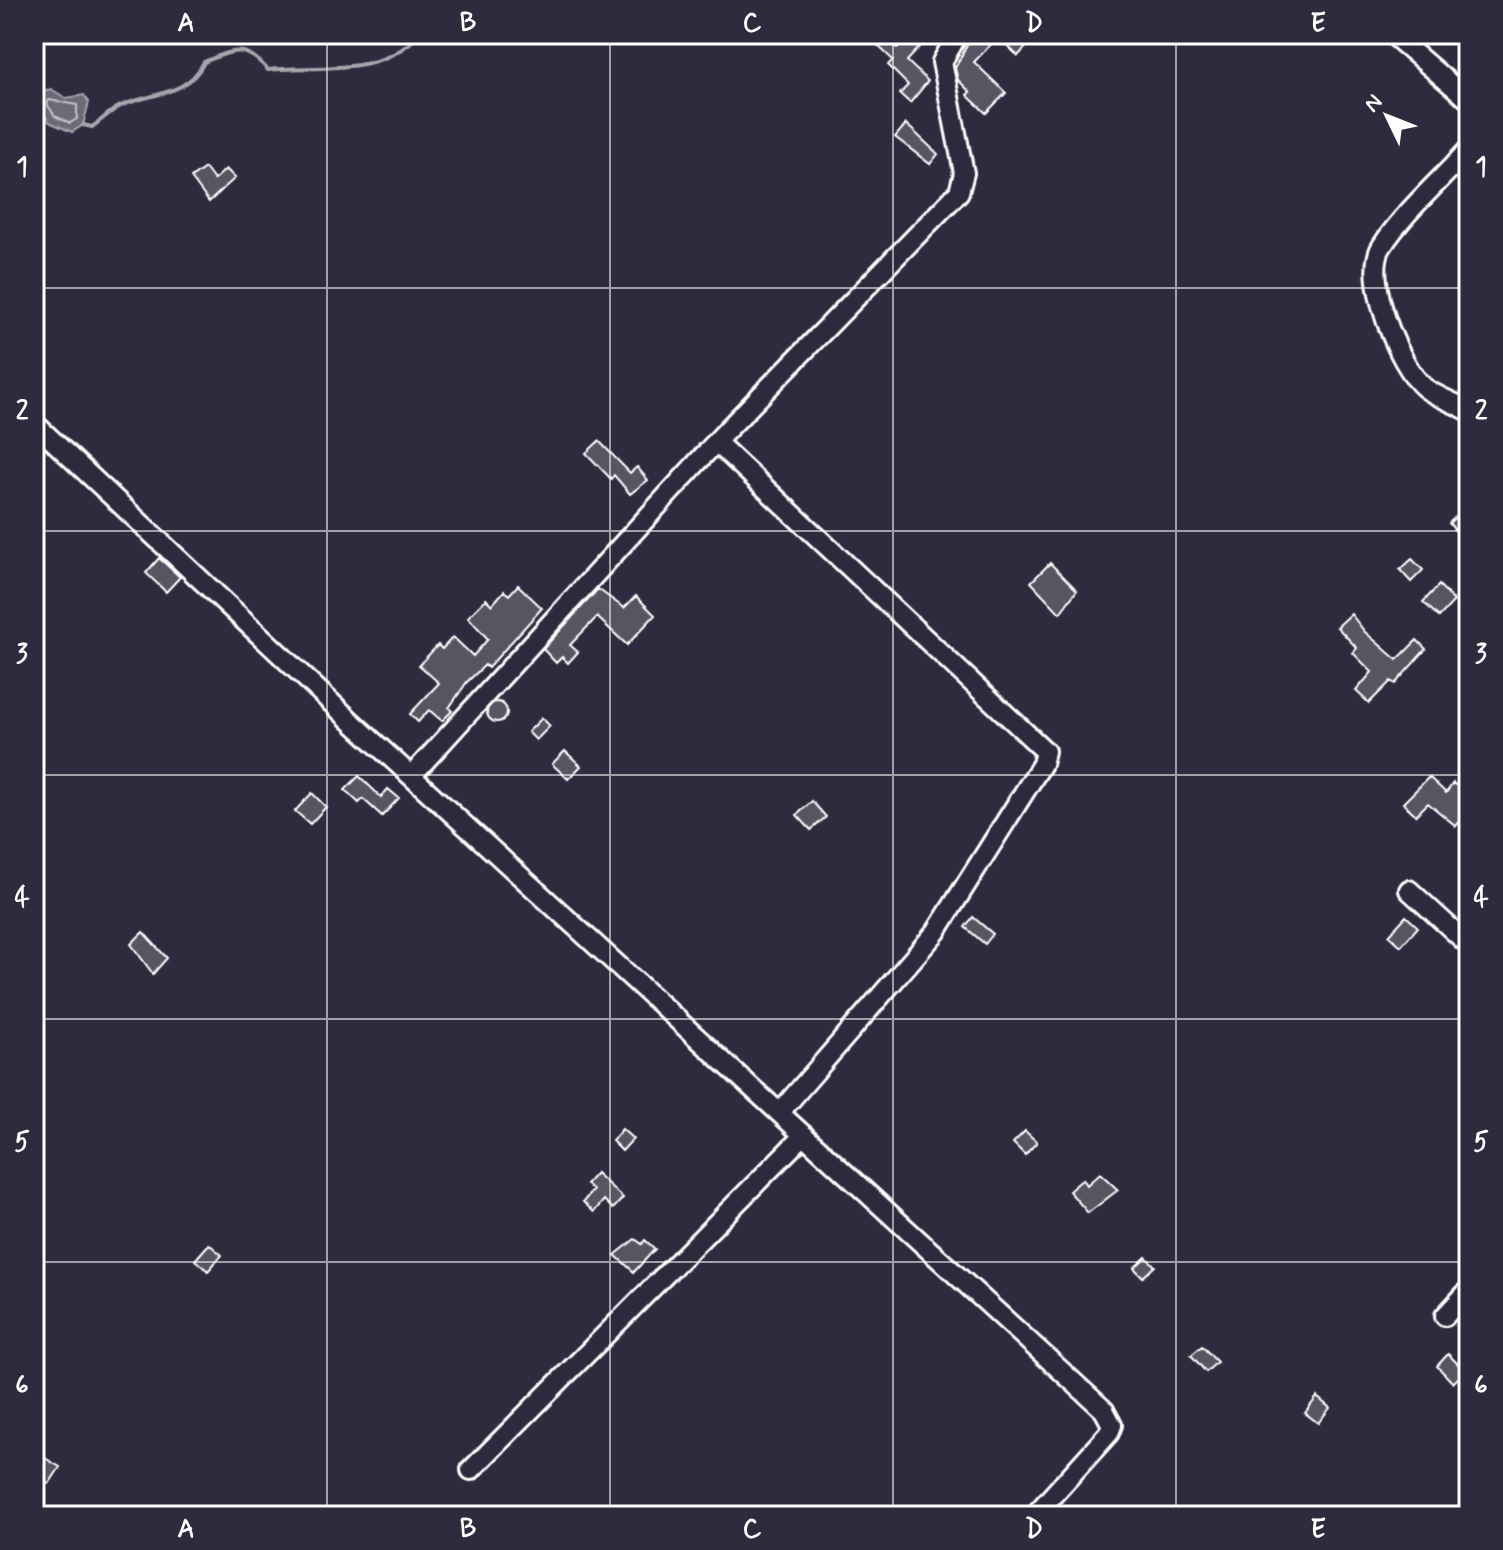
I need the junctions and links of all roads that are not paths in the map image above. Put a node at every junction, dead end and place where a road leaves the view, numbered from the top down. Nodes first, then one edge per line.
1 (958, 34) edge
2 (1392, 34) edge
3 (1469, 100) edge
4 (1469, 149) edge
5 (1469, 411) edge
6 (34, 423) edge
7 (716, 442) junction
8 (413, 774) junction
9 (1409, 890) dead end
10 (1469, 945) edge
11 (780, 1112) junction
12 (804, 1135) junction
13 (1469, 1290) edge
14 (1445, 1316) dead end
15 (471, 1470) dead end
16 (1034, 1516) edge

1 - 7 street
2 - 3 street
4 - 5 street
6 - 8 street
7 - 8 street
7 - 11 street
8 - 11 street
9 - 10 street
11 - 12 street
12 - 15 street
12 - 16 street
13 - 14 street

